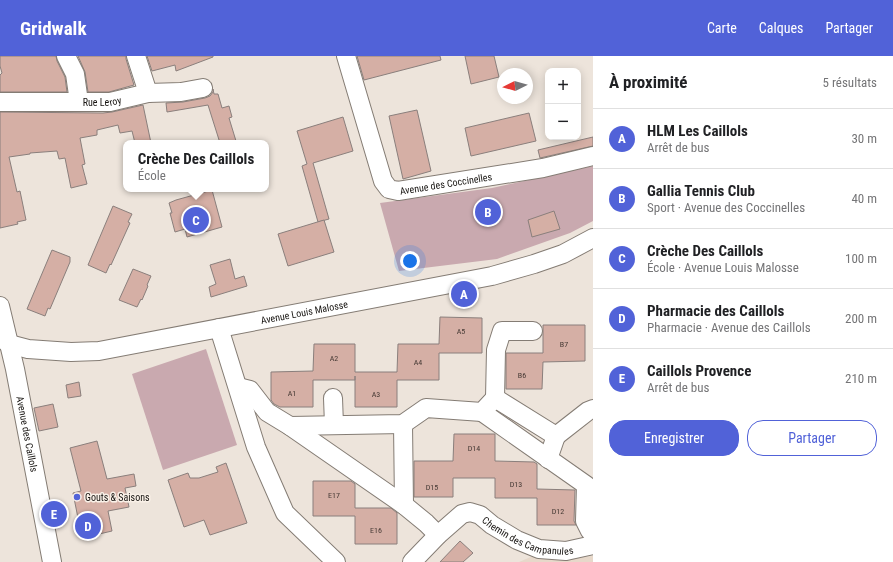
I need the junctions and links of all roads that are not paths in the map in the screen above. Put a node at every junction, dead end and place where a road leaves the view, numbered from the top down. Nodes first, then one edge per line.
1 (66, 56) edge
2 (136, 56) edge
3 (346, 56) edge
4 (203, 88) dead end
5 (148, 93) junction
6 (0, 102) edge
7 (79, 102) junction
8 (593, 156) edge
9 (593, 238) edge
10 (0, 306) edge
11 (219, 328) junction
12 (533, 331) dead end
13 (4, 340) edge
14 (238, 387) junction
15 (333, 398) dead end
16 (495, 398) junction
17 (593, 409) edge
18 (482, 412) junction
19 (404, 424) junction
20 (334, 425) junction
21 (290, 426) junction
22 (556, 436) junction
23 (548, 459) junction
24 (404, 505) junction
25 (438, 535) junction
26 (591, 538) edge
27 (52, 562) edge
28 (336, 562) edge
29 (412, 562) edge

1 - 7 street
2 - 5 street
3 - 8 street, Avenue des Coccinelles
4 - 5 street, Rue Leroy
5 - 7 street, Rue Leroy
6 - 7 street, Rue Leroy
9 - 11 street, Avenue Louis Malosse
10 - 13 street, Avenue des Caillols
11 - 13 street, Avenue Louis Malosse
11 - 14 street
12 - 16 street
13 - 27 street, Avenue des Caillols
14 - 21 street
14 - 28 street
15 - 20 street
16 - 18 street
16 - 22 street
17 - 22 street
18 - 19 street
18 - 23 street
19 - 20 street
19 - 24 street
20 - 21 street
21 - 24 street
22 - 23 street
23 - 26 street
24 - 25 street
25 - 26 street, Chemin des Campanules
25 - 29 street, Chemin des Campanules

